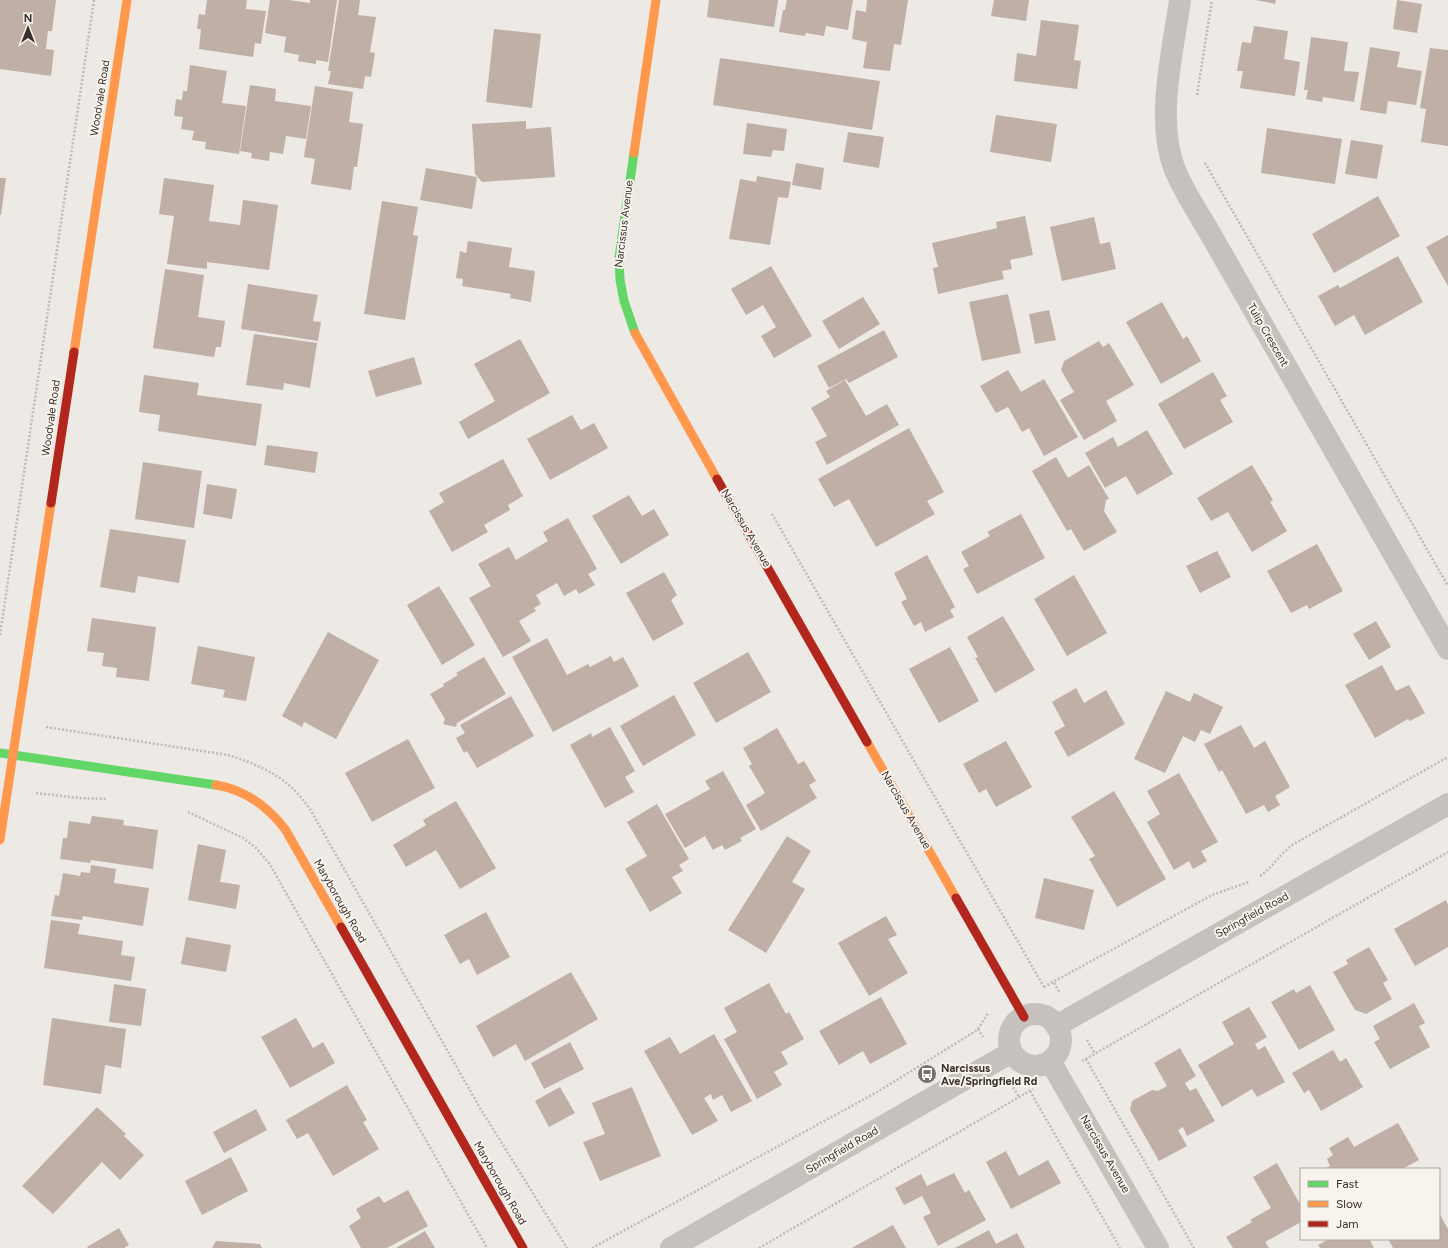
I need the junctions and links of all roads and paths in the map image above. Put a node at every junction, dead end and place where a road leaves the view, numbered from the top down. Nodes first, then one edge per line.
1 (94, 0) edge
2 (127, 0) edge
3 (656, 0) edge
4 (1180, 0) edge
5 (1212, 0) edge
6 (1197, 95) dead end
7 (1205, 163) dead end
8 (772, 513) dead end
9 (1448, 586) edge
10 (0, 635) edge
11 (1448, 649) edge
12 (0, 753) edge
13 (13, 755) junction
14 (1448, 757) edge
15 (34, 792) dead end
16 (111, 799) dead end
17 (1448, 804) edge
18 (187, 811) dead end
19 (0, 840) edge
20 (1448, 852) edge
21 (1256, 879) dead end
22 (1252, 881) dead end
23 (1054, 983) junction
24 (1044, 987) junction
25 (1040, 989) dead end
26 (1062, 997) dead end
27 (990, 1011) dead end
28 (1024, 1017) junction
29 (1056, 1026) junction
30 (1085, 1037) dead end
31 (1012, 1052) junction
32 (1095, 1054) junction
33 (1050, 1061) junction
34 (1008, 1078) dead end
35 (1019, 1097) junction
36 (487, 1248) edge
37 (523, 1248) edge
38 (592, 1248) edge
39 (671, 1248) edge
40 (758, 1248) edge
41 (1120, 1248) edge
42 (1158, 1248) edge
43 (1194, 1248) edge

1 - 10 path
2 - 13 street, Woodvale Road
3 - 28 street, Narcissus Avenue
4 - 11 street, Tulip Crescent
5 - 6 path
7 - 9 path
8 - 24 path
12 - 13 street, Maryborough Road
13 - 19 street, Woodvale Road
13 - 37 street, Maryborough Road
14 - 21 path
15 - 16 path
17 - 29 street, Springfield Road
18 - 36 path
20 - 32 path
22 - 23 path
23 - 24 path
23 - 26 path
24 - 25 path
27 - 38 path
28 - 29 street
28 - 31 street
29 - 33 street
30 - 32 path
31 - 33 street
31 - 39 street, Springfield Road
32 - 43 path
33 - 42 street, Narcissus Avenue
34 - 35 path
35 - 40 path
35 - 41 path

